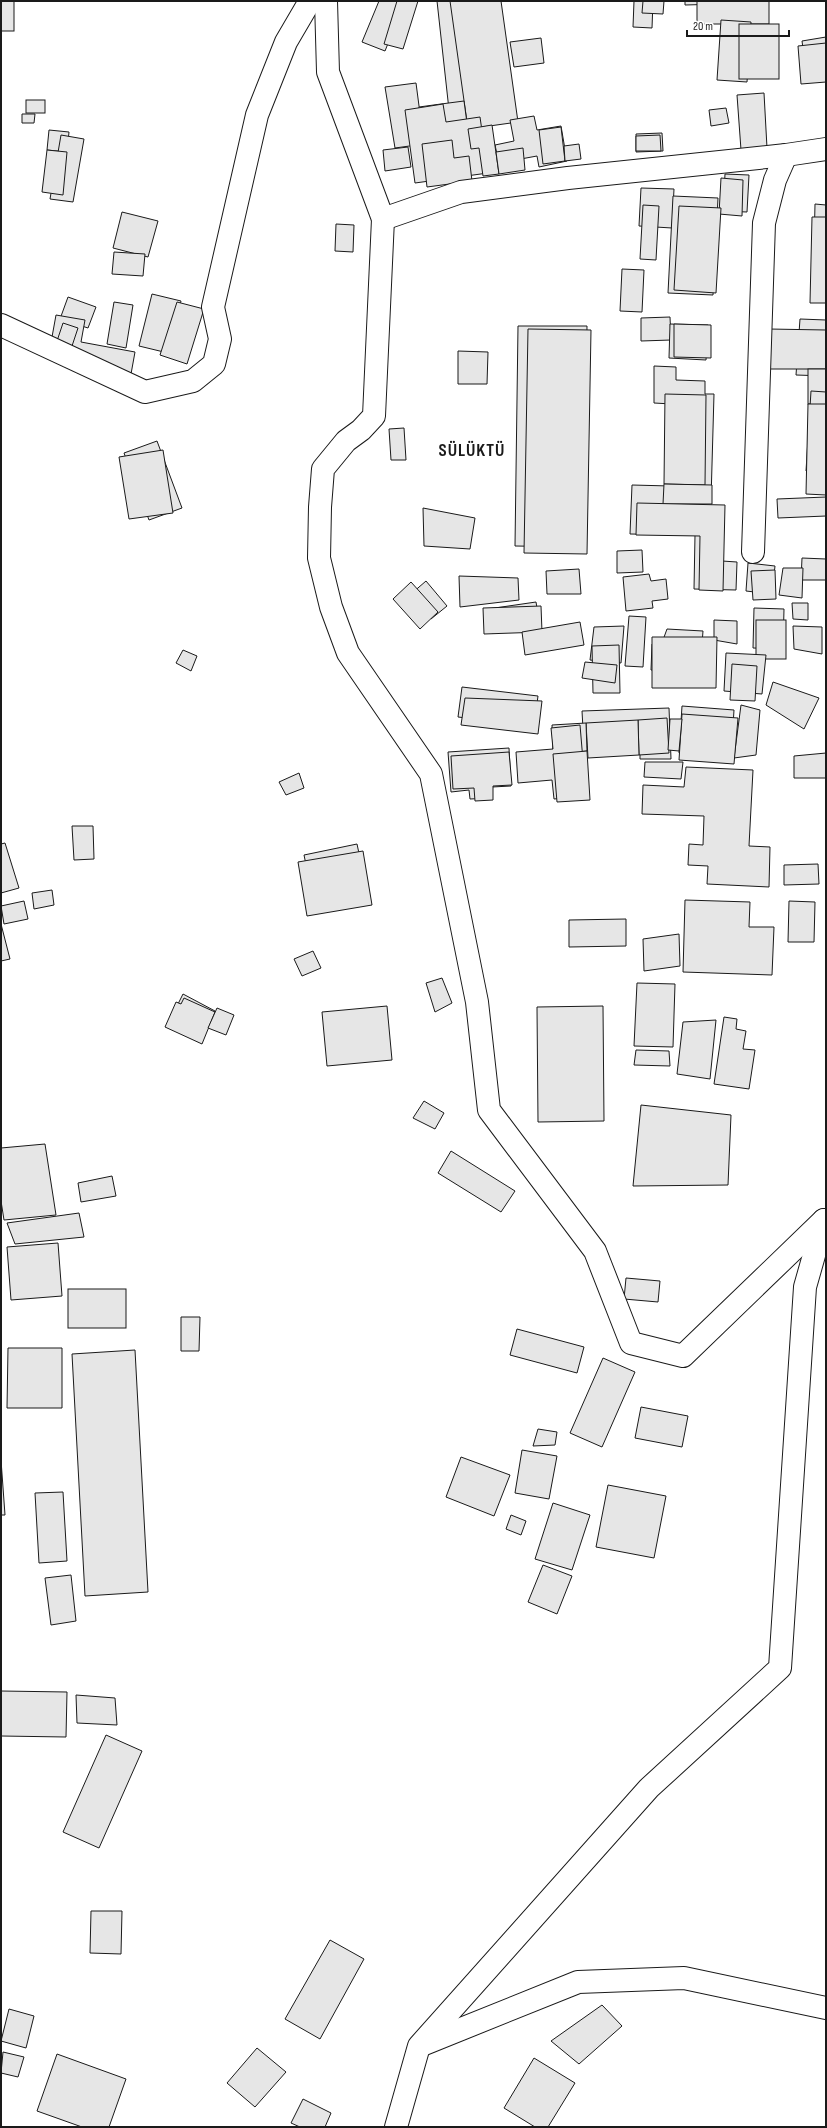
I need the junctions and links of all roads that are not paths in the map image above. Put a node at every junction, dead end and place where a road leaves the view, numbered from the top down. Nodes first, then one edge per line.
1 (310, 1) edge
2 (326, 1) edge
3 (826, 149) edge
4 (786, 155) junction
5 (383, 219) junction
6 (1, 325) edge
7 (753, 552) dead end
8 (825, 1216) edge
9 (826, 2008) edge
10 (419, 2046) junction
11 (396, 2127) edge

1 - 6 street
2 - 5 street
3 - 4 street
4 - 5 street
4 - 7 street
5 - 8 street
8 - 10 street
9 - 10 street
10 - 11 street

